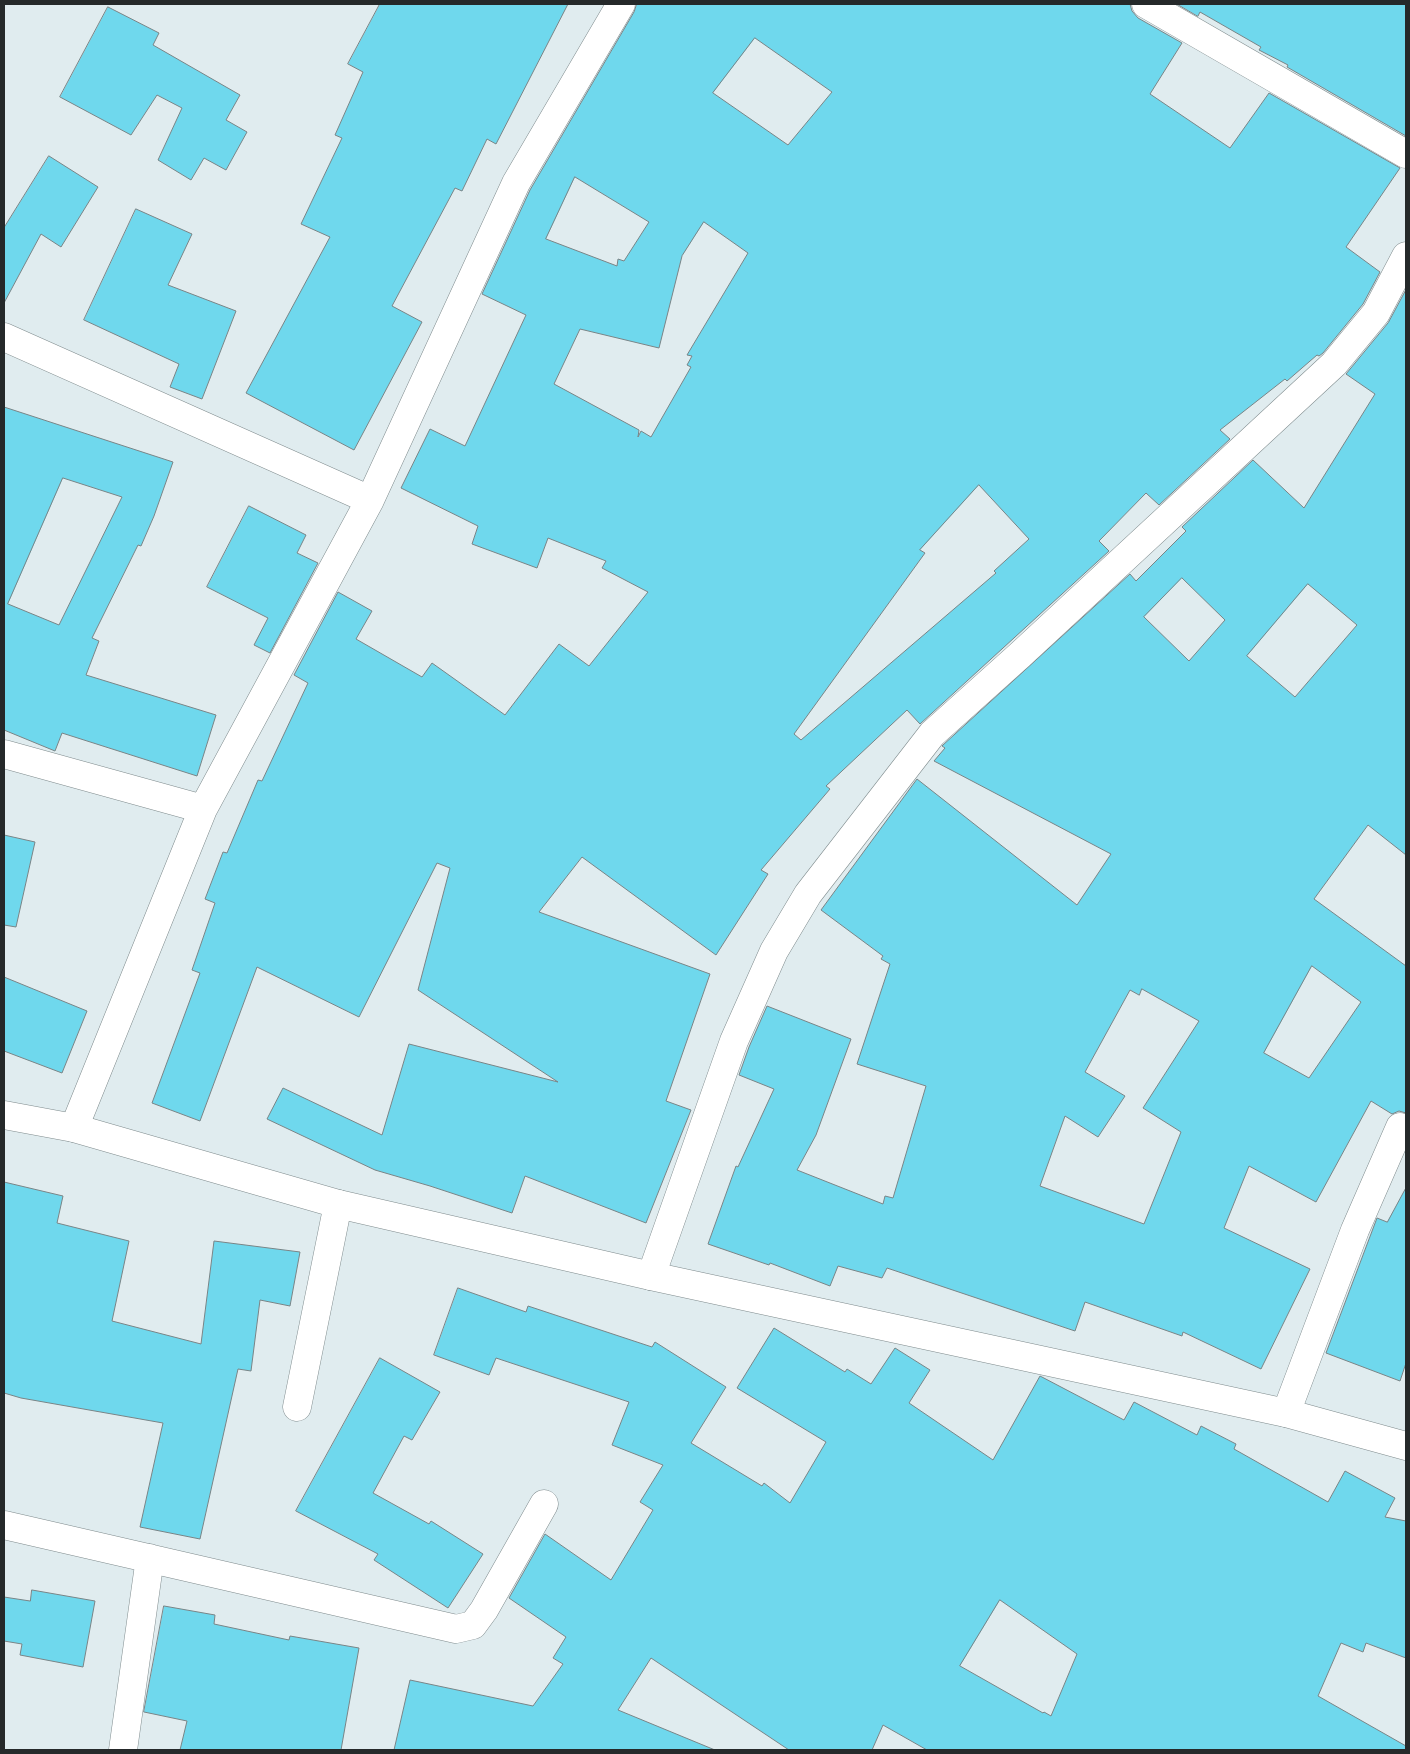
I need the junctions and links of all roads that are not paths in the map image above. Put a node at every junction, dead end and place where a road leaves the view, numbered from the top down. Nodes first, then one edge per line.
1 (621, 4) edge
2 (1146, 4) edge
3 (1406, 154) edge
4 (1406, 256) edge
5 (4, 338) edge
6 (370, 500) junction
7 (4, 754) edge
8 (203, 809) junction
9 (4, 1115) edge
10 (1400, 1127) dead end
11 (74, 1128) junction
12 (338, 1204) junction
13 (651, 1276) junction
14 (297, 1407) dead end
15 (1286, 1413) junction
16 (1406, 1446) edge
17 (544, 1504) dead end
18 (4, 1525) edge
19 (150, 1558) junction
20 (123, 1750) edge

1 - 6 street
2 - 3 street
4 - 13 street
5 - 6 street
6 - 8 street
7 - 8 street
8 - 11 street
9 - 11 street
10 - 15 street
11 - 12 street
12 - 13 street
12 - 14 street
13 - 15 street
15 - 16 street
17 - 19 street
18 - 19 street
19 - 20 street

